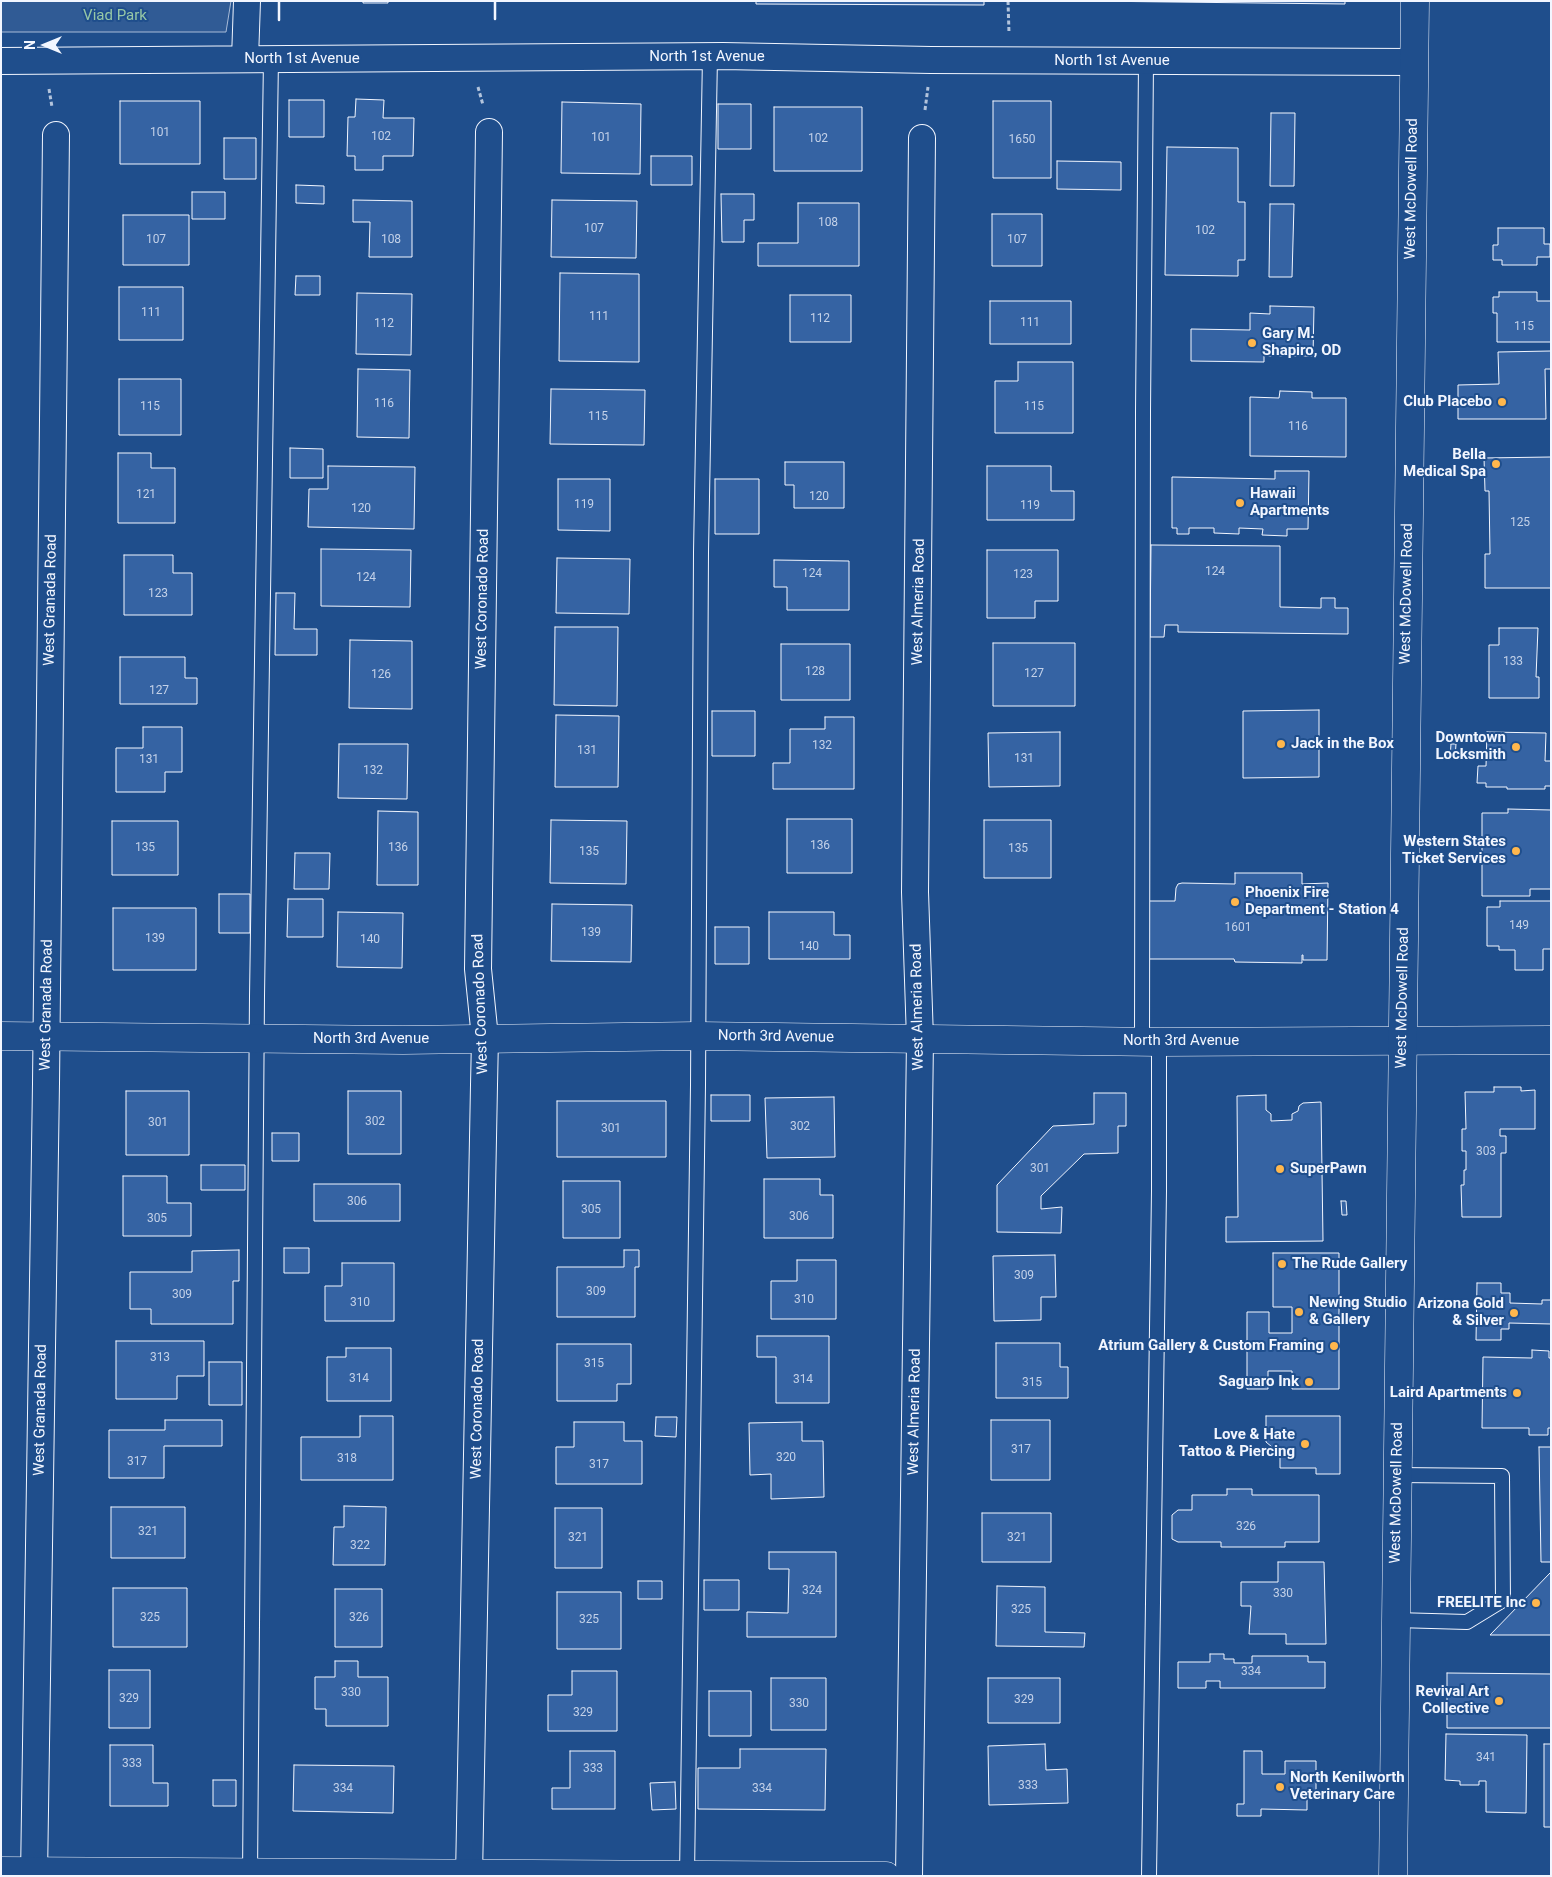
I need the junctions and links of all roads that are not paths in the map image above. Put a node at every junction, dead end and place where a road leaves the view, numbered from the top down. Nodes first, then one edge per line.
1 (247, 1) edge
2 (1415, 1) edge
3 (710, 56) junction
4 (271, 58) junction
5 (245, 59) junction
6 (1, 61) edge
7 (1146, 61) junction
8 (1414, 62) junction
9 (488, 132) road end
10 (56, 135) road end
11 (922, 138) road end
12 (1, 1036) edge
13 (46, 1036) junction
14 (698, 1036) junction
15 (485, 1038) junction
16 (256, 1039) junction
17 (920, 1039) junction
18 (1551, 1040) edge
19 (1151, 1041) junction
20 (1402, 1041) junction
21 (1397, 1475) junction
22 (1396, 1620) junction
23 (1, 1872) edge
24 (34, 1874) edge
25 (250, 1874) edge
26 (469, 1874) edge
27 (687, 1875) edge
28 (886, 1876) edge
29 (909, 1876) edge
30 (1149, 1876) edge
31 (1393, 1876) edge

1 - 5 street
2 - 8 street, West McDowell Road
3 - 4 street, North 1st Avenue
3 - 7 street, North 1st Avenue
3 - 14 lane
4 - 5 street, North 1st Avenue
4 - 16 lane
5 - 6 street, North 1st Avenue
7 - 8 street, North 1st Avenue
7 - 19 lane
8 - 20 street, West McDowell Road
9 - 15 street, West Coronado Road
10 - 13 street, West Granada Road
11 - 17 street, West Almeria Road
12 - 13 street, North 3rd Avenue
13 - 16 street, North 3rd Avenue
13 - 24 street, West Granada Road
14 - 15 street, North 3rd Avenue
14 - 17 street, North 3rd Avenue
14 - 27 lane
15 - 16 street, North 3rd Avenue
15 - 26 street, West Coronado Road
16 - 25 lane
17 - 19 street, North 3rd Avenue
17 - 29 street, West Almeria Road
18 - 20 street, North 3rd Avenue
19 - 20 street, North 3rd Avenue
19 - 30 lane
20 - 21 street, West McDowell Road
21 - 22 street, West McDowell Road
21 - 22 lane
22 - 31 street, West McDowell Road
23 - 24 street
24 - 25 street
25 - 26 street
26 - 27 street
27 - 28 street

